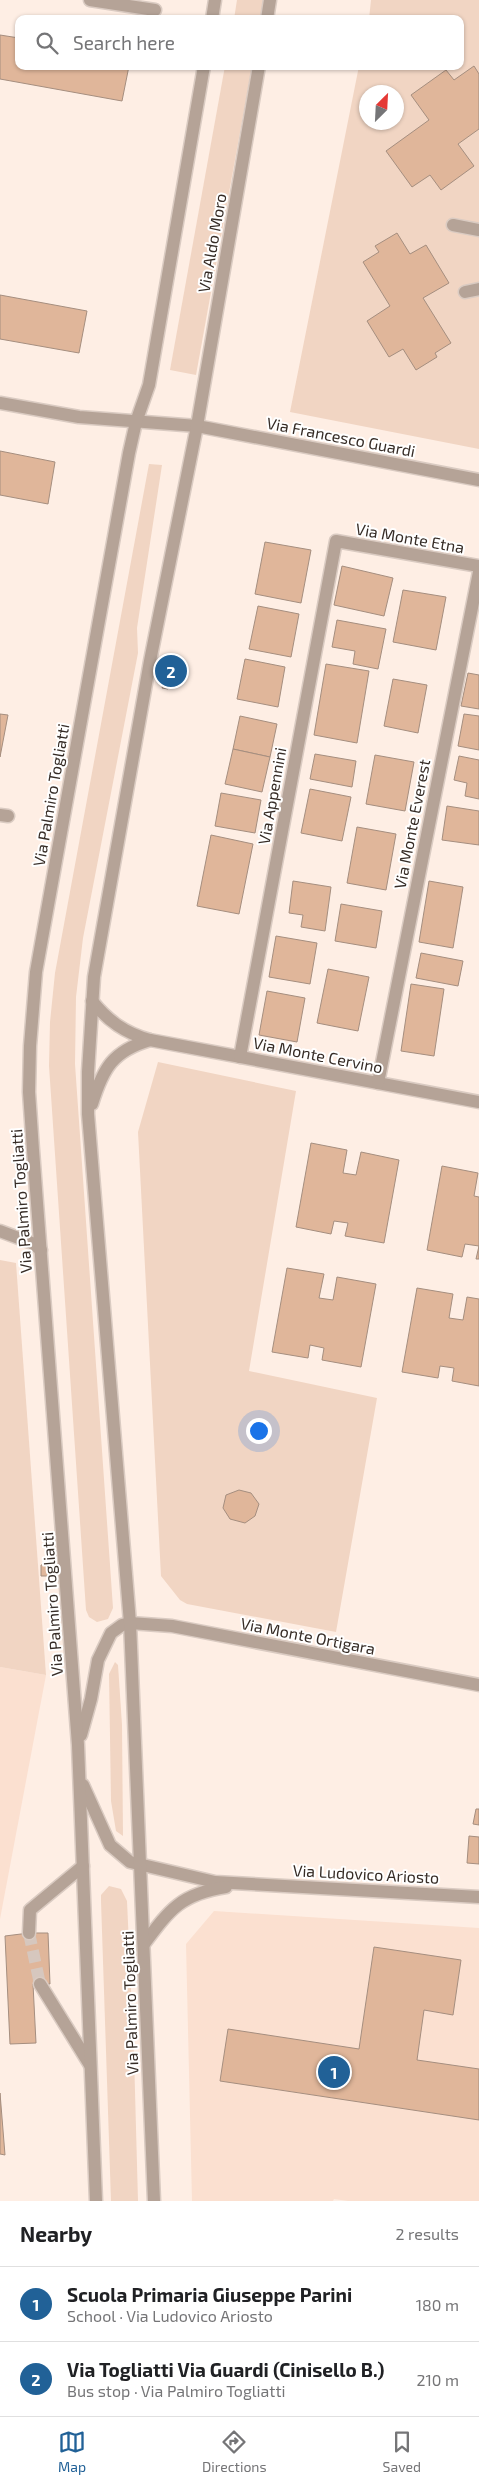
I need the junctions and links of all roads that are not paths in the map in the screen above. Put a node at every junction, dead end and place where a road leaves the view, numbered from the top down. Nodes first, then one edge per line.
1 (90, 0) edge
2 (215, 0) edge
3 (270, 0) edge
4 (155, 10) dead end
5 (213, 15) edge
6 (268, 15) edge
7 (203, 70) edge
8 (257, 70) edge
9 (453, 225) dead end
10 (479, 230) edge
11 (479, 289) edge
12 (465, 292) dead end
13 (0, 402) edge
14 (136, 422) junction
15 (197, 426) junction
16 (479, 480) edge
17 (336, 541) joint
18 (479, 566) edge
19 (479, 572) edge
20 (92, 1001) junction
21 (150, 1040) junction
22 (240, 1057) junction
23 (378, 1083) junction
24 (479, 1102) edge
25 (88, 1114) junction
26 (0, 1231) edge
27 (41, 1250) junction
28 (130, 1624) junction
29 (479, 1684) edge
30 (78, 1745) junction
31 (80, 1778) junction
32 (140, 1865) junction
33 (83, 1866) junction
34 (251, 1883) junction
35 (479, 1897) edge
36 (29, 1933) tunnel mouth
37 (144, 1944) junction
38 (40, 1984) tunnel mouth
39 (91, 2066) junction
40 (96, 2201) edge
41 (154, 2201) edge

1 - 4 street
2 - 5 street
3 - 6 street
7 - 14 street
8 - 15 street, Via Aldo Moro
9 - 10 street
11 - 12 street
13 - 14 street, Via Francesco Guardi
14 - 15 street, Via Francesco Guardi
14 - 27 street, Via Palmiro Togliatti
15 - 16 street, Via Francesco Guardi
15 - 20 street, Via Palmiro Togliatti
17 - 18 street, Via Monte Etna
17 - 22 street, Via Appennini
19 - 23 street, Via Monte Everest
20 - 21 street, Via Monte Cervino
20 - 25 street, Via Palmiro Togliatti
21 - 22 street, Via Monte Cervino
21 - 25 street
22 - 23 street, Via Monte Cervino
23 - 24 street, Via Monte Cervino
25 - 28 street, Via Palmiro Togliatti
26 - 27 street
27 - 30 street, Via Palmiro Togliatti
28 - 29 street, Via Monte Ortigara
28 - 30 street, Via Palmiro Togliatti
28 - 32 street, Via Palmiro Togliatti
30 - 31 street, Via Palmiro Togliatti
31 - 32 street, Via Ludovico Ariosto
31 - 33 street, Via Palmiro Togliatti
32 - 34 street, Via Ludovico Ariosto
32 - 37 street, Via Palmiro Togliatti
33 - 36 street
33 - 39 street, Via Palmiro Togliatti
34 - 35 street, Via Ludovico Ariosto
34 - 37 street, Via Ludovico Ariosto
37 - 41 street, Via Palmiro Togliatti
38 - 39 street
39 - 40 street, Via Palmiro Togliatti

